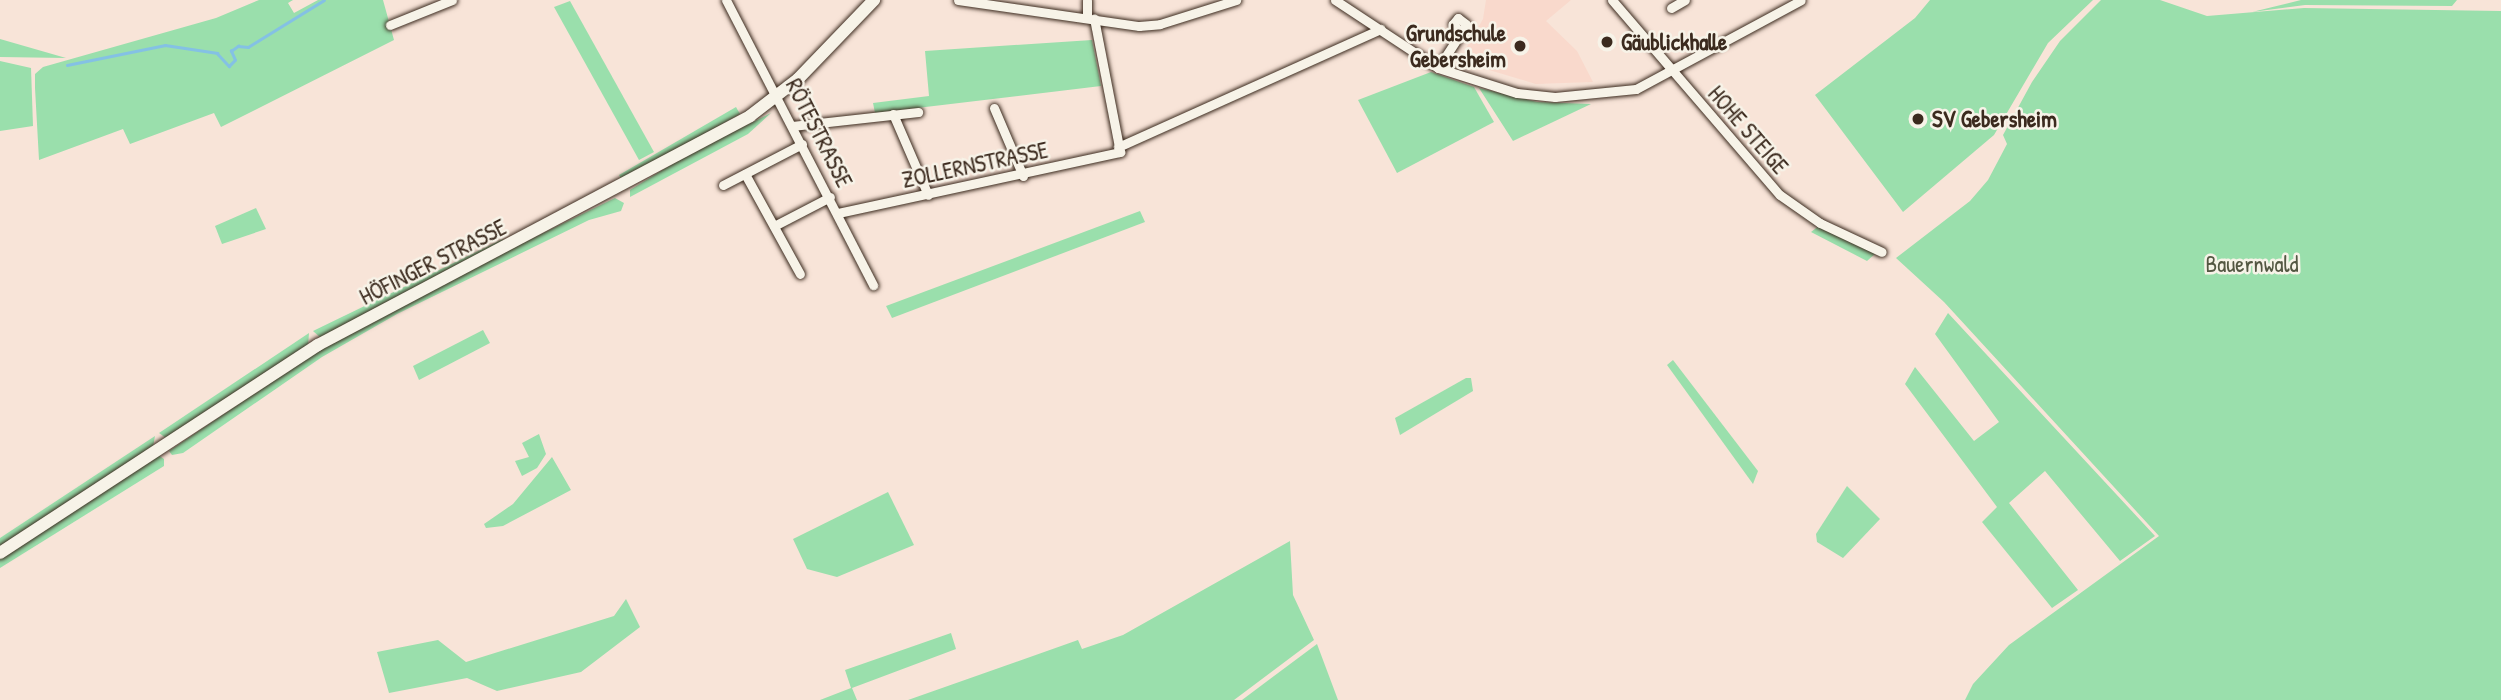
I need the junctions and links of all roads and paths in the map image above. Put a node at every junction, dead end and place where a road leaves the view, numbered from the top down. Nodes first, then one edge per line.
1 (452, 0) edge
2 (726, 0) edge
3 (874, 0) edge
4 (958, 0) edge
5 (1087, 0) edge
6 (1236, 0) edge
7 (1335, 0) edge
8 (1612, 0) edge
9 (1685, 0) edge
10 (1794, 1) edge
11 (1671, 8) dead end
12 (1090, 17) junction
13 (390, 25) dead end
14 (1381, 29) junction
15 (1461, 33) dead end
16 (1438, 68) junction
17 (1672, 72) junction
18 (779, 96) junction
19 (994, 108) dead end
20 (918, 112) dead end
21 (893, 114) junction
22 (792, 126) junction
23 (802, 144) junction
24 (1119, 150) junction
25 (745, 174) junction
26 (1023, 176) junction
27 (723, 185) dead end
28 (928, 195) junction
29 (830, 197) junction
30 (838, 213) junction
31 (774, 226) junction
32 (1882, 252) dead end
33 (800, 274) dead end
34 (873, 285) dead end
35 (0, 553) edge

1 - 13 street
2 - 18 street, RÖTESTRASSE
3 - 18 street, HÖFINGER STRASSE
4 - 12 street
5 - 12 street
6 - 12 street
7 - 14 street
8 - 17 street, HOHE STEIGE
9 - 11 street
10 - 17 street
12 - 24 street
14 - 16 street
14 - 24 street, ZOLLERNSTRASSE
15 - 16 street
16 - 17 street
17 - 32 street, HOHE STEIGE
18 - 22 street, RÖTESTRASSE
18 - 35 street, HÖFINGER STRASSE
19 - 26 street
20 - 21 street
21 - 22 street
21 - 28 street
22 - 23 street, RÖTESTRASSE
23 - 25 street
23 - 29 street, RÖTESTRASSE
24 - 26 street, ZOLLERNSTRASSE
25 - 27 street
25 - 31 street
26 - 28 street, ZOLLERNSTRASSE
28 - 30 street, ZOLLERNSTRASSE
29 - 30 street, RÖTESTRASSE
29 - 31 street
30 - 34 street, RÖTESTRASSE
31 - 33 street

